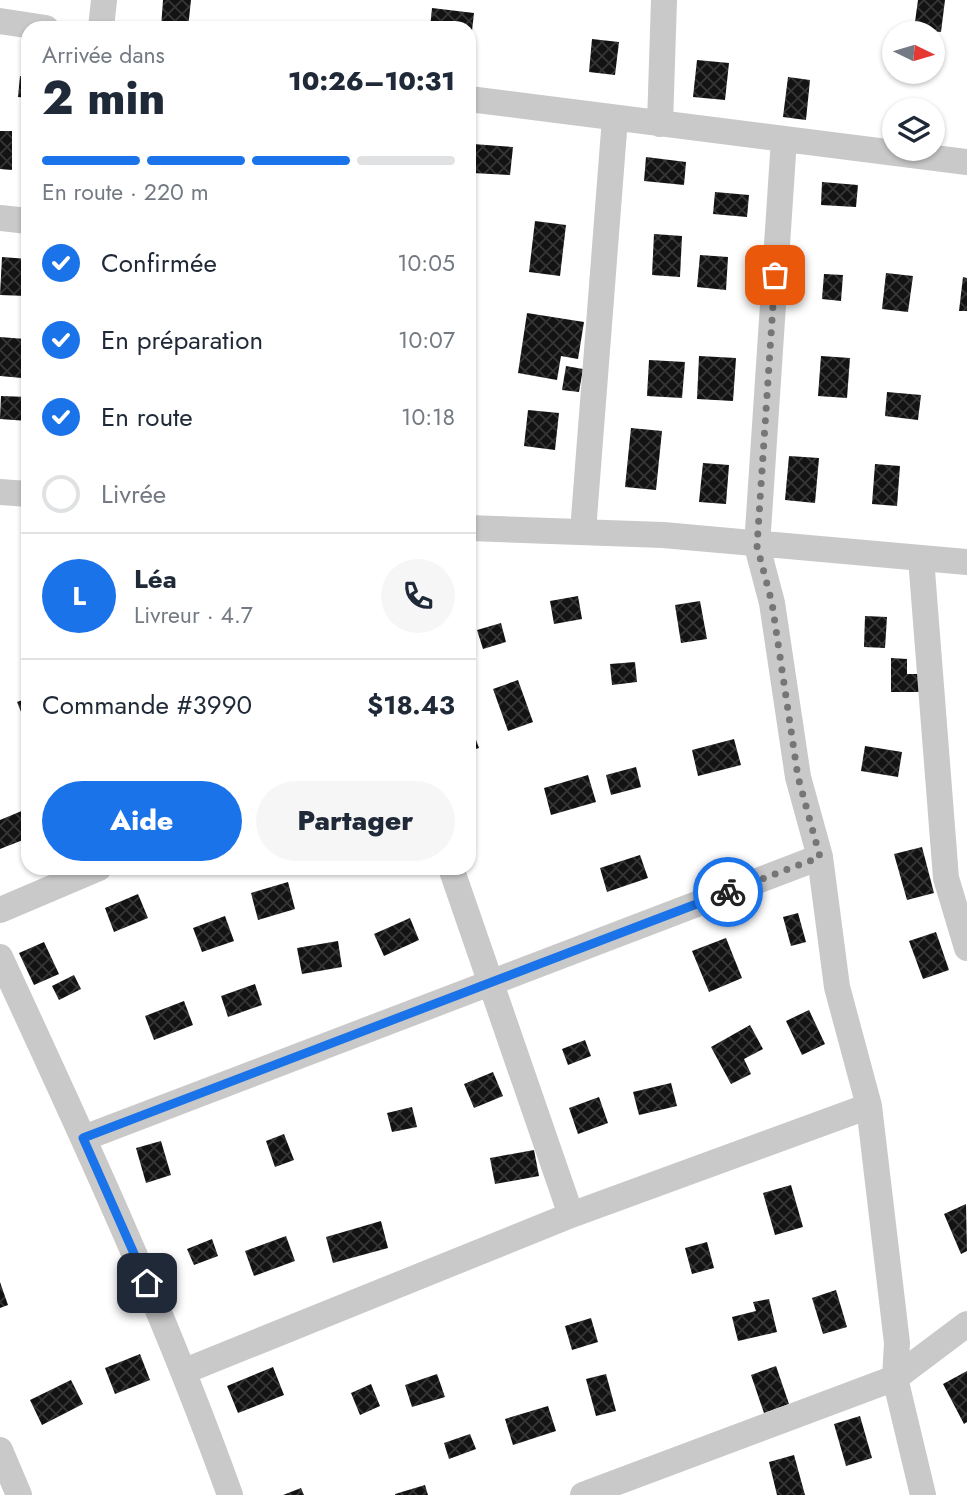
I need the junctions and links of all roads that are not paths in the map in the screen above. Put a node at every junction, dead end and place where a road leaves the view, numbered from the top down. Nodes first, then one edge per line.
1 (104, 0) edge
2 (664, 0) edge
3 (102, 21) edge
4 (0, 22) edge
5 (21, 25) edge
6 (476, 100) edge
7 (615, 118) junction
8 (660, 124) junction
9 (784, 139) junction
10 (967, 162) edge
11 (0, 218) edge
12 (21, 220) edge
13 (0, 492) edge
14 (21, 494) edge
15 (476, 528) edge
16 (583, 531) junction
17 (757, 546) junction
18 (921, 558) junction
19 (967, 562) edge
20 (820, 857) junction
21 (82, 875) edge
22 (453, 875) edge
23 (0, 910) edge
24 (967, 948) edge
25 (0, 957) edge
26 (491, 981) junction
27 (869, 1106) junction
28 (83, 1138) junction
29 (570, 1215) junction
30 (967, 1324) edge
31 (185, 1371) junction
32 (895, 1378) junction
33 (0, 1450) edge
34 (19, 1495) edge
35 (230, 1495) edge
36 (583, 1495) edge
37 (923, 1495) edge

1 - 3 street
2 - 8 street
4 - 5 street
6 - 7 street
7 - 8 street
7 - 16 street
8 - 9 street
9 - 10 street
9 - 17 street
11 - 12 street
13 - 14 street
15 - 16 street
16 - 17 street
17 - 18 street
17 - 20 street
18 - 19 street
18 - 24 street
20 - 26 street
20 - 27 street
21 - 23 street
22 - 26 street
25 - 28 street
26 - 28 street
26 - 29 street
27 - 29 street
27 - 32 street
28 - 31 street
29 - 31 street
30 - 32 street
31 - 35 street
32 - 36 street
32 - 37 street
33 - 34 street

